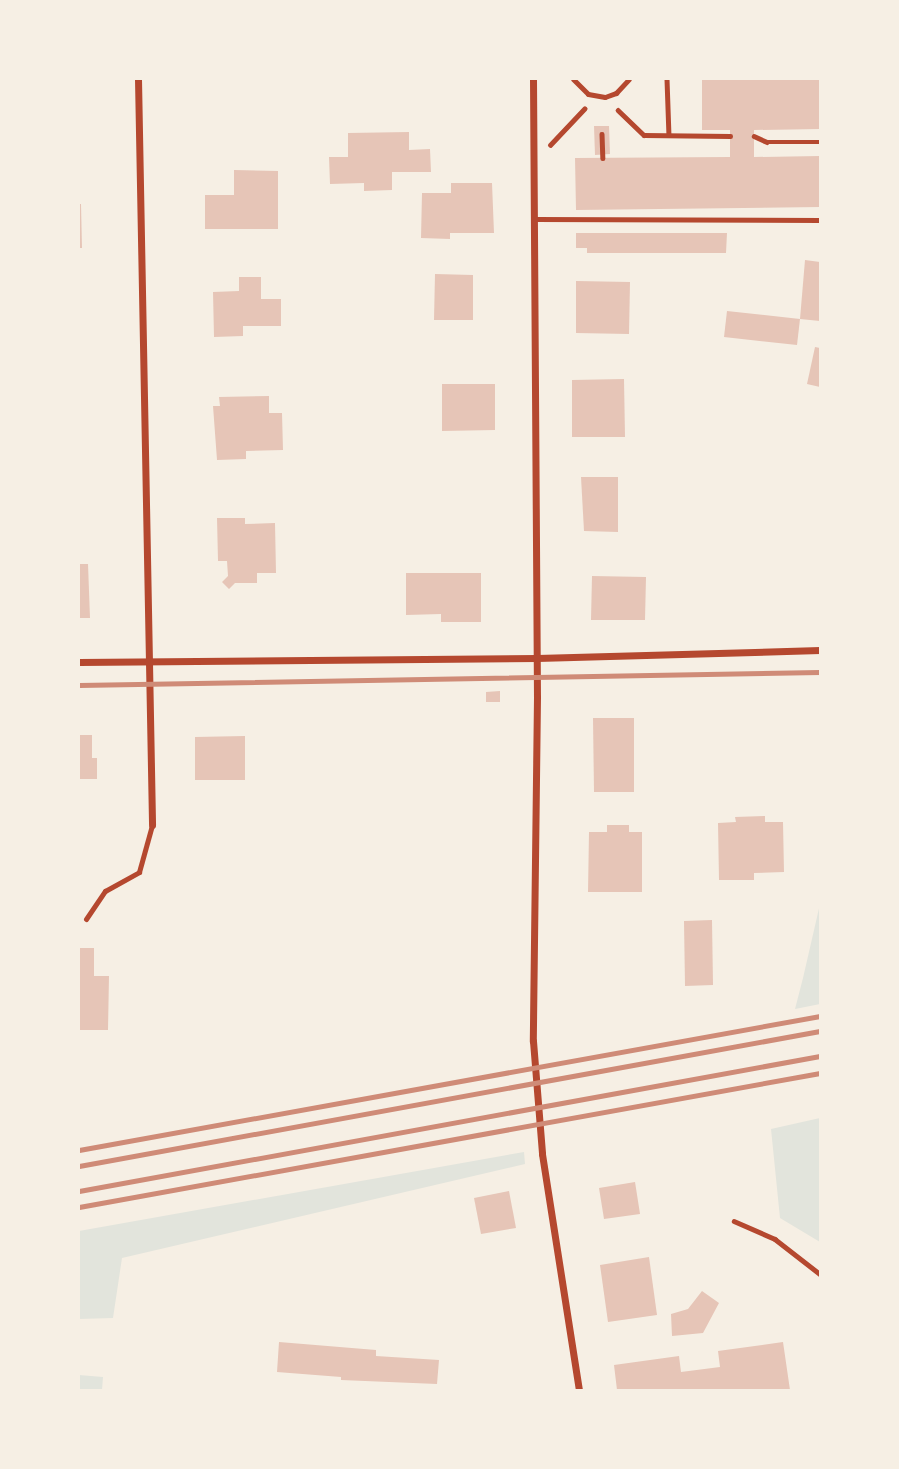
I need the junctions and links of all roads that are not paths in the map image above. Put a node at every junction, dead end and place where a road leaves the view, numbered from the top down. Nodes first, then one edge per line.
1 (138, 79) edge
2 (533, 79) edge
3 (573, 79) edge
4 (629, 79) edge
5 (535, 219) junction
6 (820, 220) edge
7 (820, 650) edge
8 (537, 658) junction
9 (148, 661) junction
10 (79, 662) edge
11 (152, 825) joint
12 (86, 919) dead end
13 (579, 1390) edge

1 - 9 street
2 - 5 street
3 - 4 lane
5 - 6 lane
5 - 8 street
7 - 8 street
8 - 9 street
8 - 13 street
9 - 10 street
9 - 11 street
11 - 12 lane

